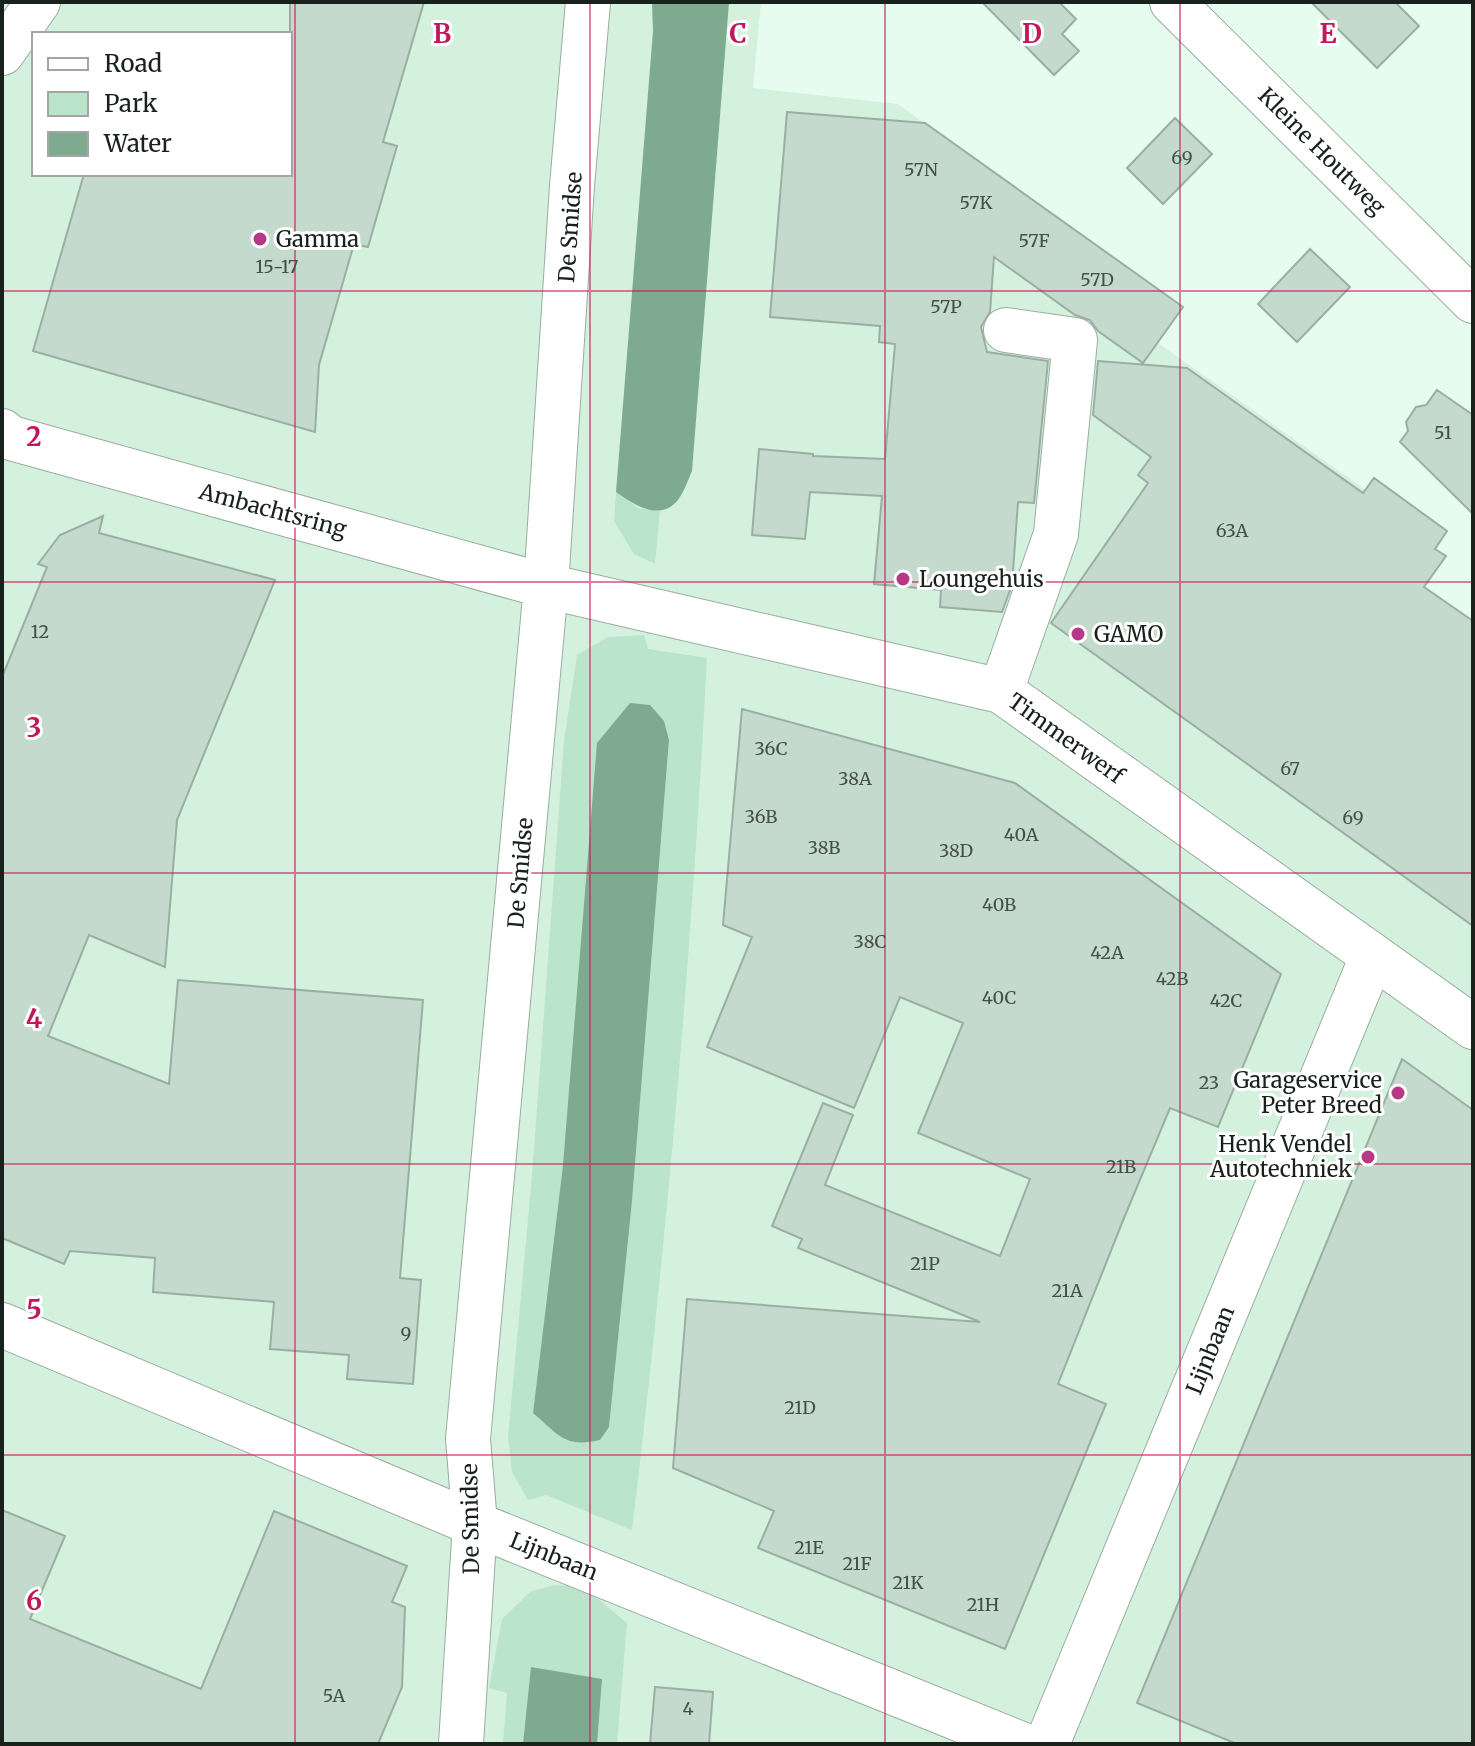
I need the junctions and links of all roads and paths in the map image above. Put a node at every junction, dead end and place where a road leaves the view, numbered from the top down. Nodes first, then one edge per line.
1 (38, 2) edge
2 (588, 2) edge
3 (1172, 2) edge
4 (2, 53) edge
5 (1473, 301) edge
6 (1006, 330) dead end
7 (5, 444) edge
8 (546, 586) junction
9 (1001, 691) junction
10 (1372, 957) junction
11 (1473, 1027) edge
12 (2, 1325) edge
13 (475, 1524) junction
14 (461, 1744) edge
15 (1021, 1744) edge
16 (1047, 1744) edge

1 - 4 street
2 - 8 street, De Smidse
3 - 5 street, Kleine Houtweg
6 - 9 street
7 - 8 street, Ambachtsring
8 - 9 street, Timmerwerf
8 - 13 street, De Smidse
9 - 10 street, Timmerwerf
10 - 11 street, Timmerwerf
10 - 16 street, Lijnbaan
12 - 13 street, Lijnbaan
13 - 14 street, De Smidse
13 - 15 street, Lijnbaan

